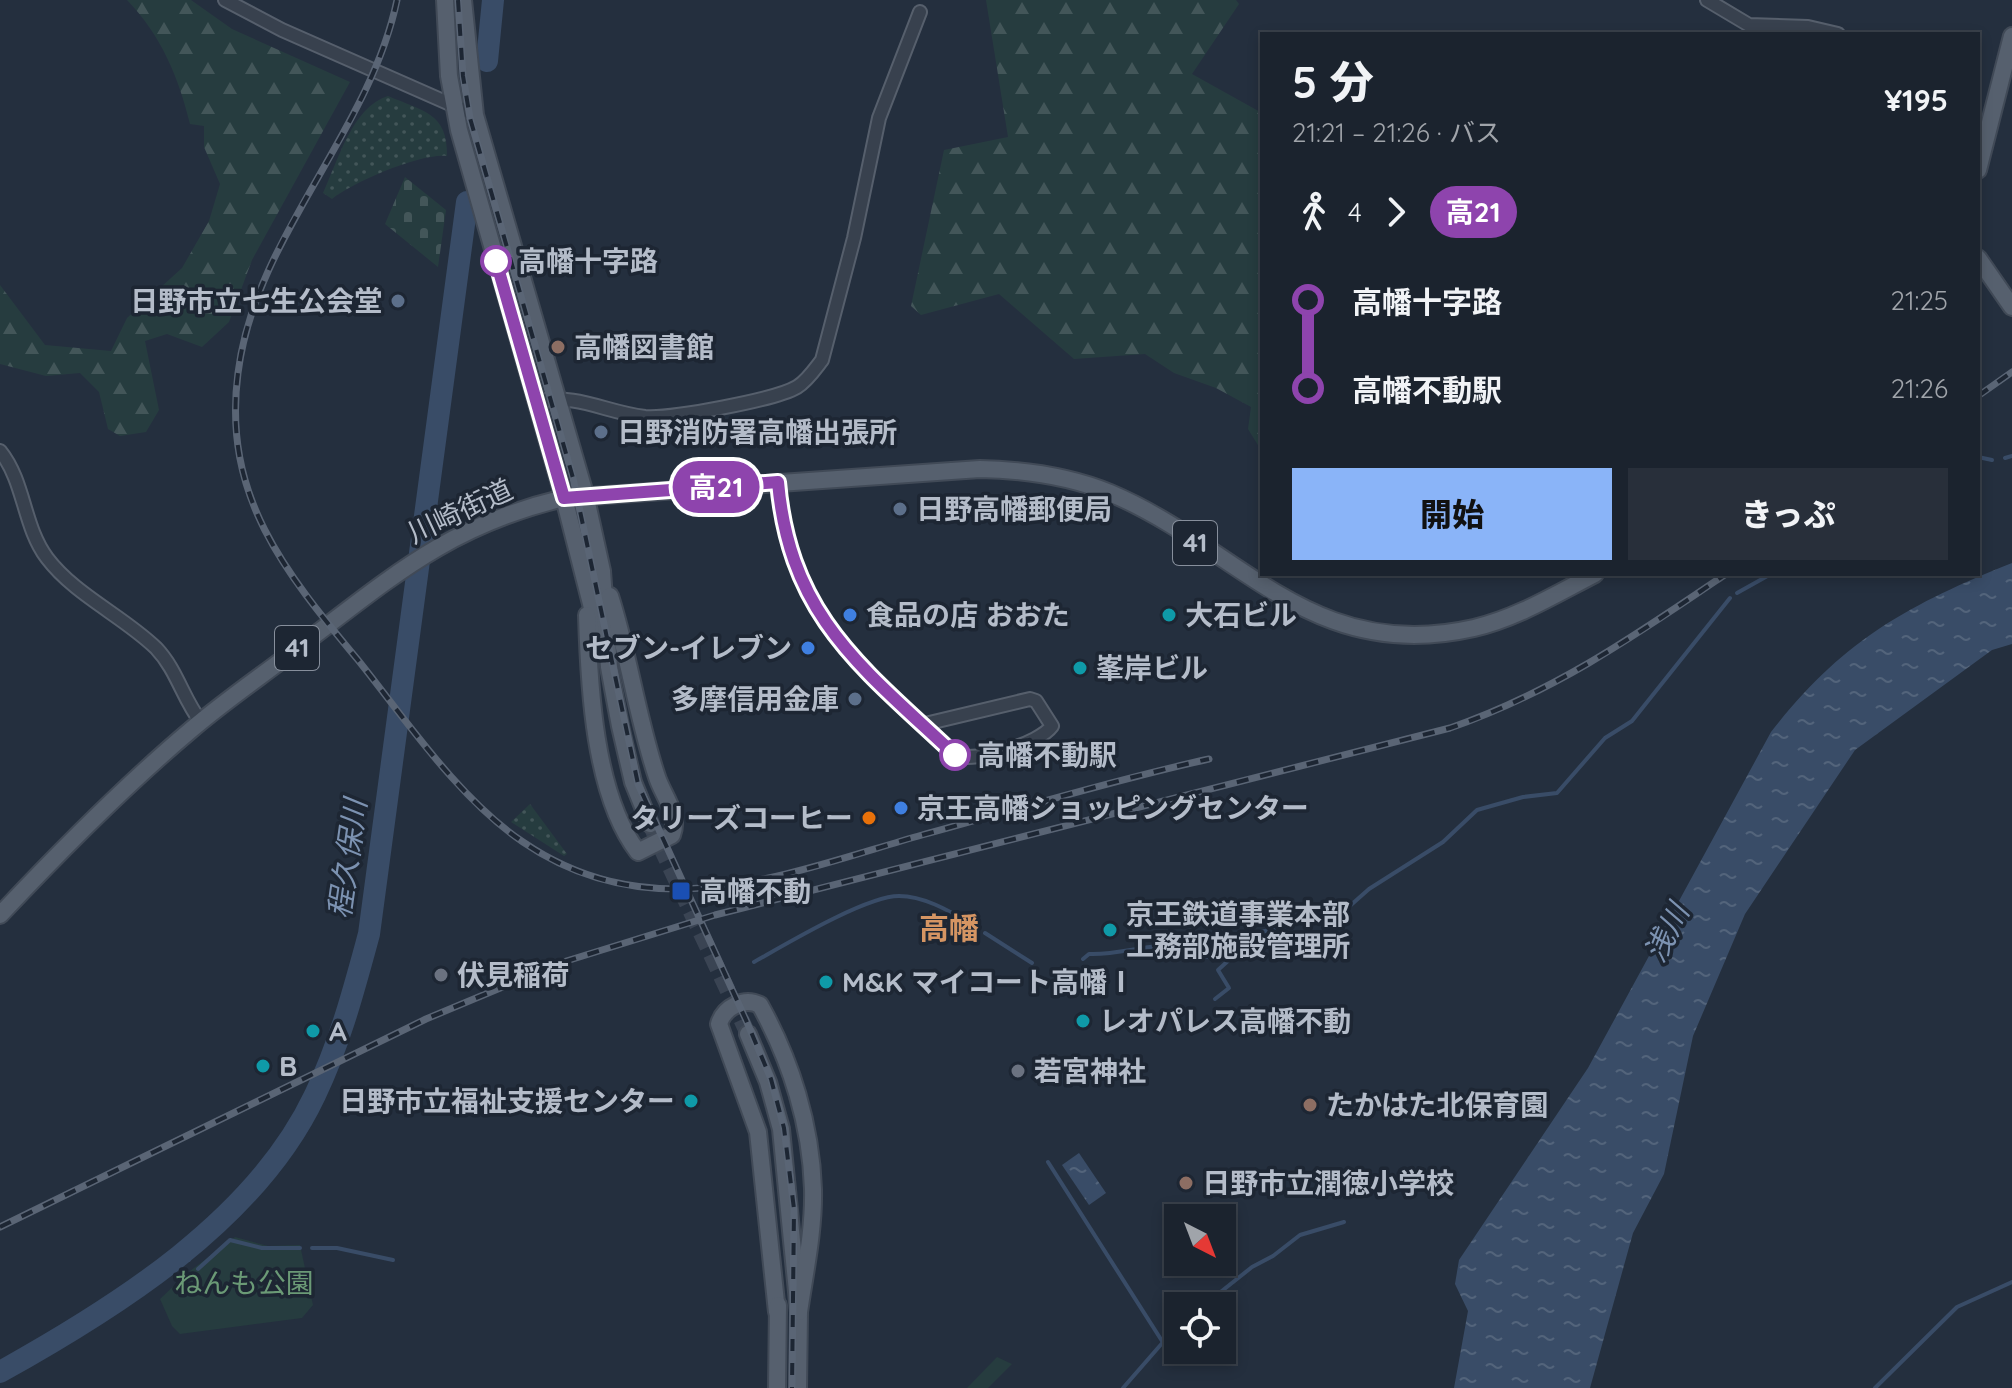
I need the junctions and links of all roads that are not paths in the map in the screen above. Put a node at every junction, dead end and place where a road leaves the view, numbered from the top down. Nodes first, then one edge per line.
1 (225, 0) edge
2 (445, 0) edge
3 (463, 0) edge
4 (1707, 0) edge
5 (920, 12) dead end
6 (1829, 32) edge
7 (2012, 36) edge
8 (454, 106) junction
9 (475, 115) junction
10 (1980, 157) edge
11 (1980, 261) edge
12 (1980, 276) edge
13 (1994, 284) junction
14 (2012, 307) edge
15 (557, 397) junction
16 (536, 401) junction
17 (0, 451) edge
18 (778, 482) junction
19 (585, 494) junction
20 (564, 498) junction
21 (602, 571) junction
22 (1591, 576) edge
23 (586, 586) junction
24 (609, 667) junction
25 (201, 722) junction
26 (925, 724) junction
27 (650, 824) tunnel mouth
28 (0, 915) edge
29 (748, 1034) tunnel mouth
30 (790, 1232) junction
31 (777, 1312) junction
32 (799, 1312) junction
33 (777, 1388) edge
34 (798, 1388) edge

1 - 8 street
2 - 8 main road
3 - 9 main road
4 - 6 street
5 - 15 street
7 - 10 main road
8 - 9 street
8 - 16 main road
9 - 15 main road
11 - 13 main road
12 - 13 main road
13 - 14 main road
15 - 16 street
15 - 19 main road
16 - 20 main road
17 - 25 street
18 - 19 main road, 川崎街道 / 41
18 - 22 main road, 川崎街道 / 41
18 - 26 street
19 - 20 main road, 川崎街道 / 41
19 - 21 main road
20 - 23 main road
20 - 25 main road, 川崎街道 / 41
21 - 23 main road
21 - 24 main road
23 - 24 main road
24 - 27 main road
25 - 28 main road, 川崎街道 / 41
26 - 26 street
29 - 30 main road
30 - 31 main road
30 - 32 main road
31 - 32 main road
31 - 33 main road
32 - 34 main road

